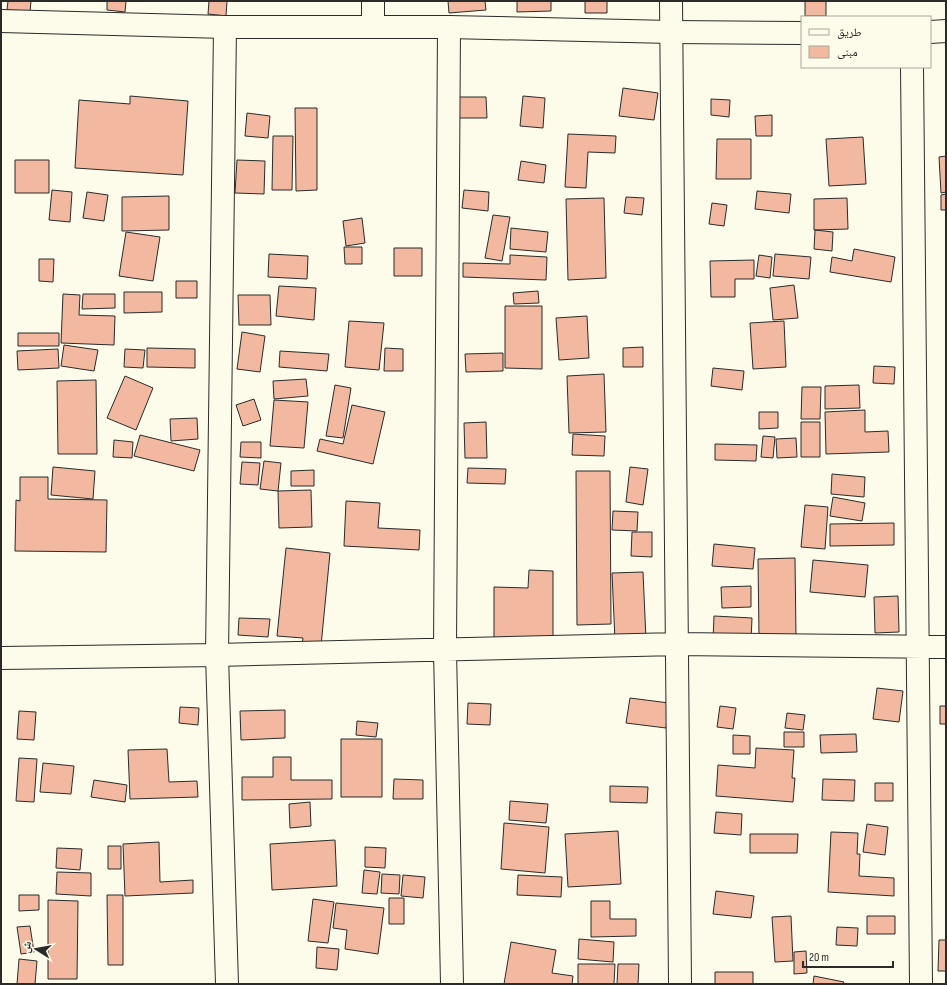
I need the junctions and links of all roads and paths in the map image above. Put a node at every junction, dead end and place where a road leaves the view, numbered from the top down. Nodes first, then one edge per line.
1 (374, 1) edge
2 (671, 1) edge
3 (1, 21) edge
4 (373, 27) junction
5 (449, 27) junction
6 (225, 28) junction
7 (946, 31) edge
8 (671, 32) junction
9 (931, 32) edge
10 (801, 33) edge
11 (912, 68) edge
12 (678, 644) junction
13 (946, 647) edge
14 (917, 648) junction
15 (445, 650) junction
16 (217, 655) junction
17 (1, 658) edge
18 (227, 984) edge
19 (452, 984) edge
20 (680, 984) edge
21 (921, 984) edge

1 - 4 street
2 - 8 street
3 - 6 street
4 - 5 street
4 - 6 street
5 - 8 street
5 - 15 street
6 - 16 street
7 - 9 street
8 - 10 street
8 - 12 street
11 - 14 street
12 - 14 street
12 - 15 street
12 - 20 street
13 - 14 street
14 - 21 street
15 - 16 street
15 - 19 street
16 - 17 street
16 - 18 street

